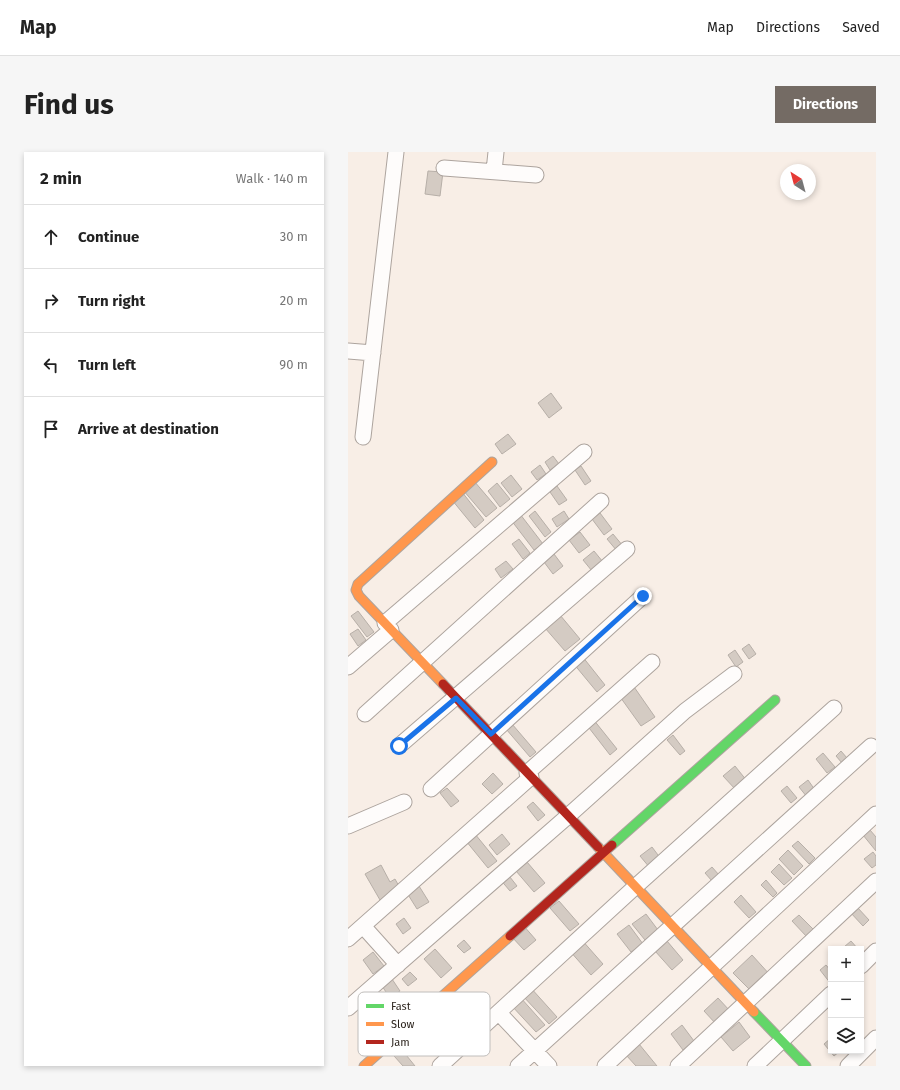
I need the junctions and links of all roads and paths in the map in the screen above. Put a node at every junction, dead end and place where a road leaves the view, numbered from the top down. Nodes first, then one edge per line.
1 (396, 152) edge
2 (496, 152) edge
3 (444, 168) dead end
4 (494, 171) junction
5 (536, 175) dead end
6 (348, 352) edge
7 (372, 353) junction
8 (362, 437) dead end
9 (584, 452) dead end
10 (492, 462) dead end
11 (601, 501) dead end
12 (627, 549) dead end
13 (643, 596) dead end
14 (388, 626) junction
15 (422, 662) junction
16 (652, 662) dead end
17 (348, 667) edge
18 (734, 674) dead end
19 (456, 698) junction
20 (775, 700) dead end
21 (834, 708) dead end
22 (365, 714) dead end
23 (491, 734) junction
24 (399, 746) dead end
25 (871, 746) dead end
26 (529, 775) junction
27 (431, 789) dead end
28 (404, 802) dead end
29 (876, 814) edge
30 (568, 816) junction
31 (348, 826) edge
32 (602, 852) junction
33 (876, 881) edge
34 (635, 886) junction
35 (363, 926) junction
36 (673, 926) junction
37 (348, 939) edge
38 (876, 951) edge
39 (864, 963) edge
40 (398, 965) junction
41 (711, 966) junction
42 (367, 992) edge
43 (446, 992) edge
44 (828, 997) edge
45 (358, 999) edge
46 (746, 1003) junction
47 (348, 1008) edge
48 (498, 1013) junction
49 (490, 1020) edge
50 (876, 1038) edge
51 (782, 1040) junction
52 (535, 1051) junction
53 (375, 1056) edge
54 (451, 1056) edge
55 (364, 1066) edge
56 (440, 1066) edge
57 (518, 1066) edge
58 (549, 1066) edge
59 (605, 1066) edge
60 (678, 1066) edge
61 (755, 1066) edge
62 (806, 1066) edge
63 (848, 1066) edge

1 - 7 street
2 - 4 street
3 - 4 street
4 - 5 street
6 - 7 street
7 - 8 street
9 - 14 street
10 - 14 street
11 - 15 street
12 - 19 street
13 - 23 street
14 - 15 street
14 - 17 street
15 - 19 street
15 - 22 street
16 - 26 street
18 - 30 street
19 - 23 street
19 - 24 street
20 - 32 street
21 - 34 street
23 - 26 street
23 - 27 street
25 - 36 street
26 - 30 street
26 - 35 street
28 - 31 street
29 - 41 street
30 - 32 street
30 - 40 street
32 - 34 street
32 - 43 street
33 - 46 street
34 - 36 street
34 - 48 street
35 - 37 street
35 - 40 street
36 - 41 street
36 - 52 street
38 - 39 street
40 - 42 street
41 - 46 street
41 - 59 street
44 - 51 street
45 - 47 street
46 - 51 street
46 - 60 street
48 - 49 street
48 - 52 street
50 - 63 street
51 - 61 street
51 - 62 street
52 - 57 street
52 - 58 street
53 - 55 street
54 - 56 street

